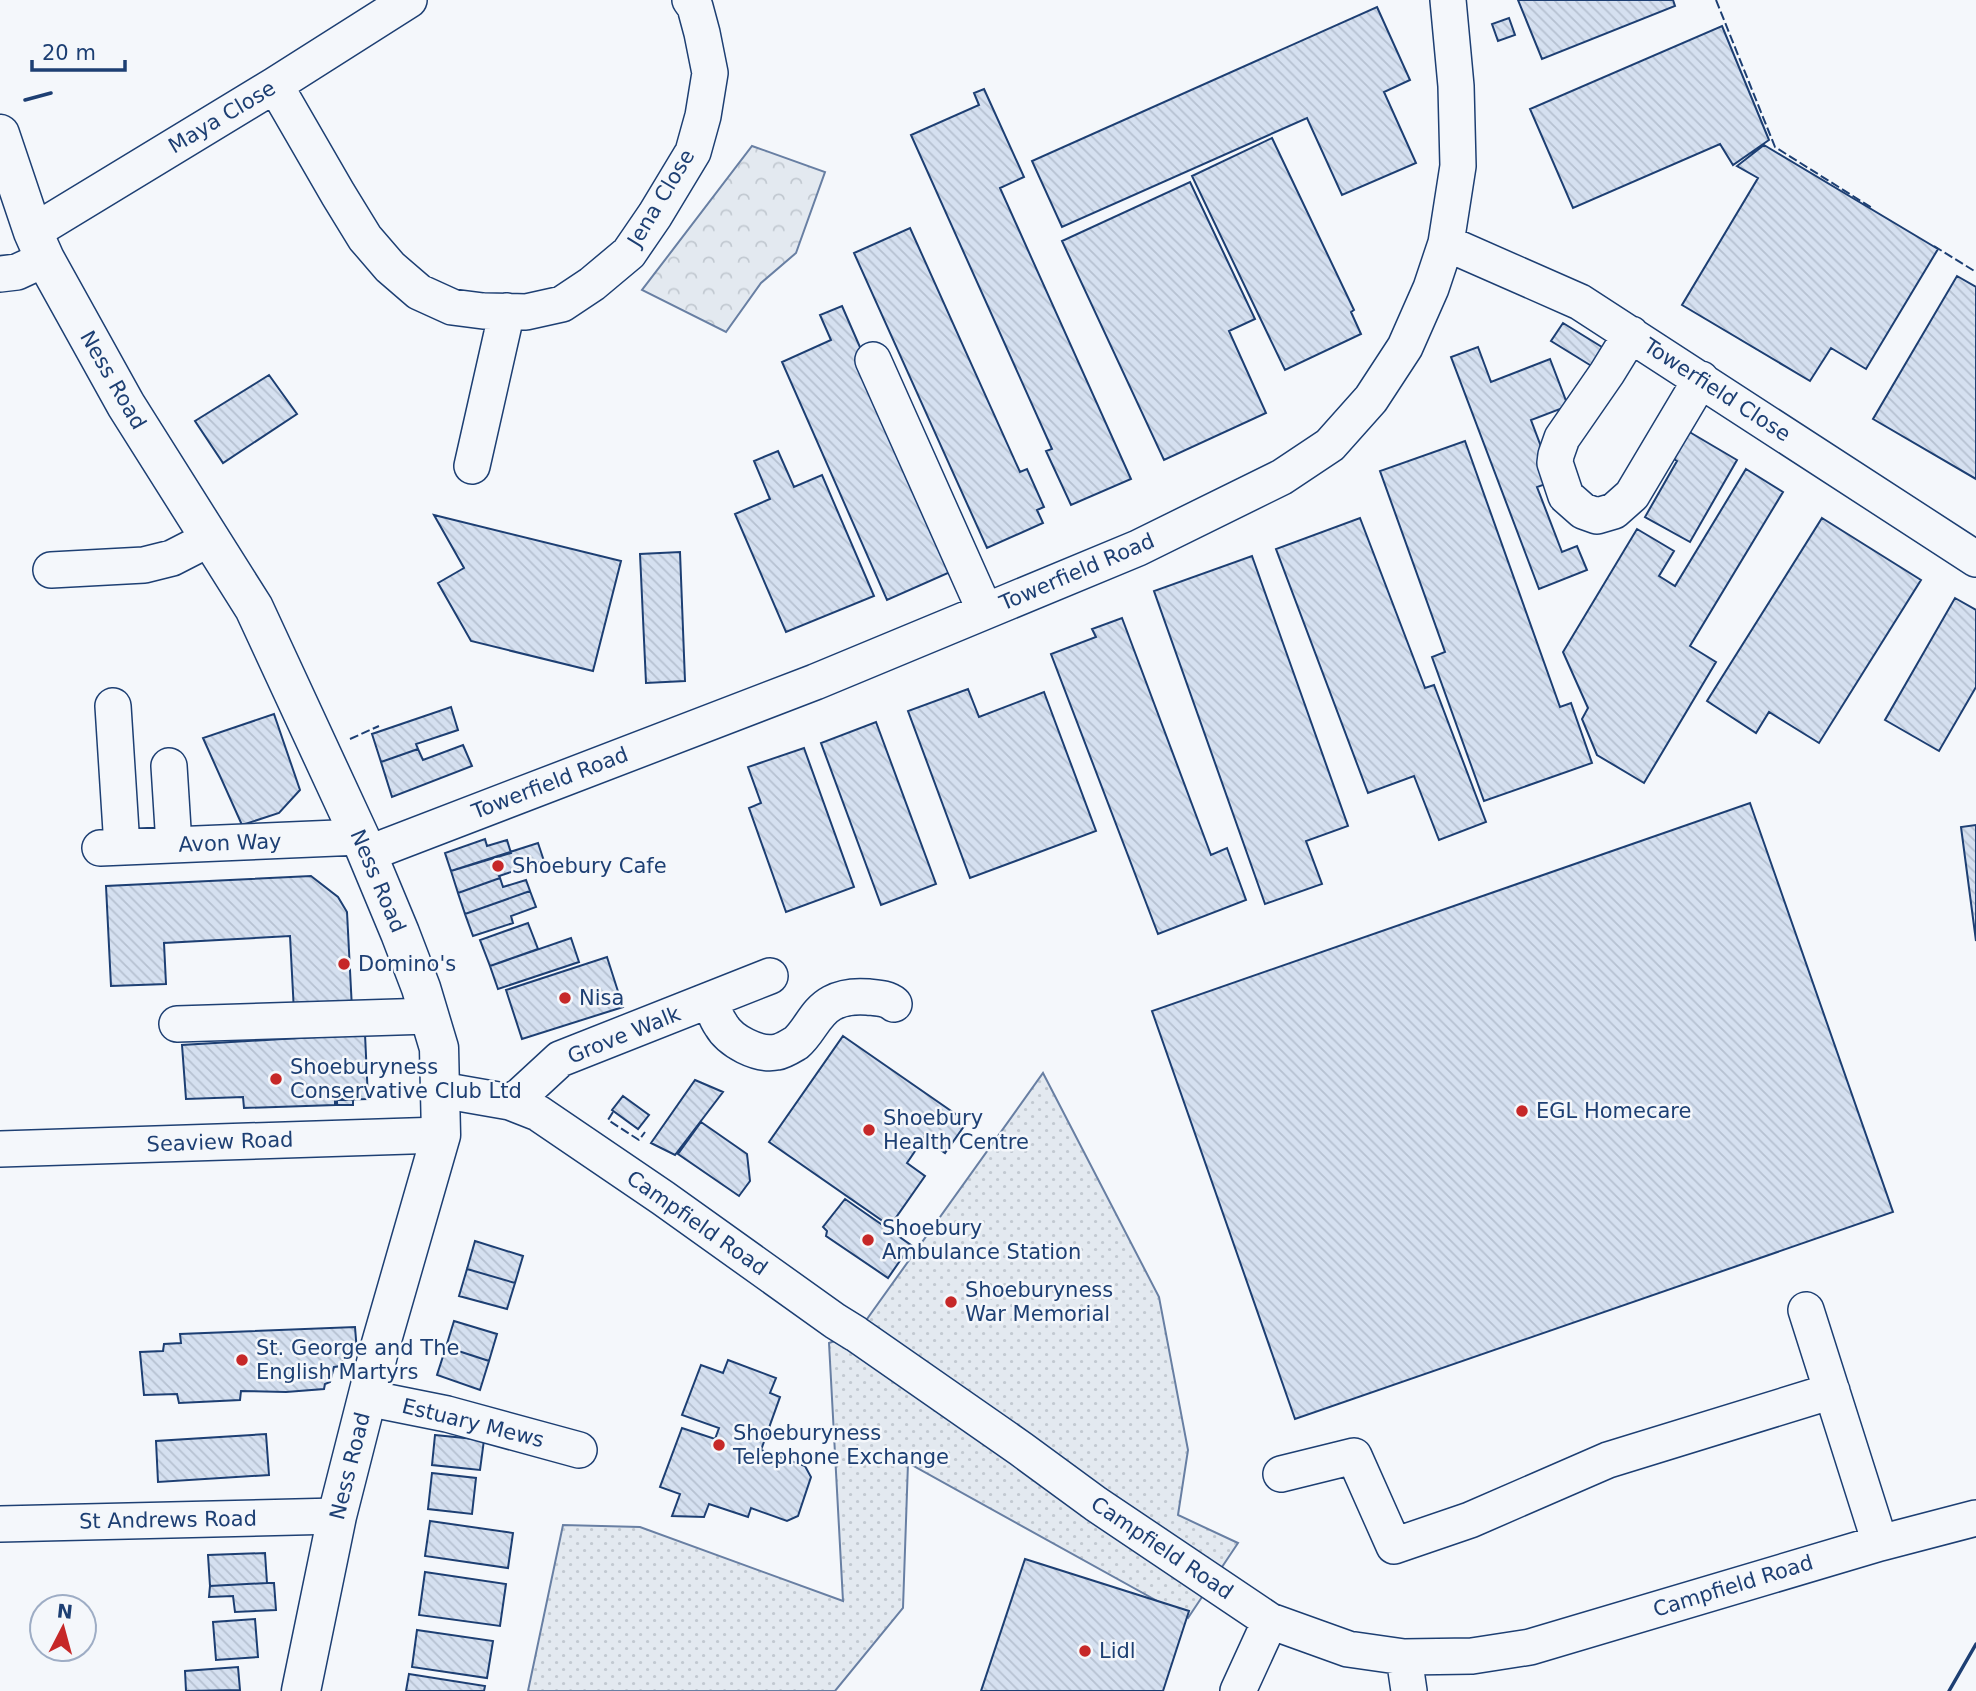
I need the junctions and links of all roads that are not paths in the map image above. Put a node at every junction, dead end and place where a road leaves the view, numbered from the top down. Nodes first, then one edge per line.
1 (409, 0) edge
2 (690, 0) edge
3 (1448, 0) edge
4 (275, 85) junction
5 (0, 134) edge
6 (1446, 243) junction
7 (39, 246) junction
8 (0, 274) edge
9 (507, 312) junction
10 (1630, 334) junction
11 (873, 360) dead end
12 (1701, 379) junction
13 (472, 466) dead end
14 (211, 538) junction
15 (1976, 559) edge
16 (51, 570) dead end
17 (985, 611) junction
18 (113, 706) dead end
19 (169, 766) dead end
20 (174, 845) junction
21 (363, 846) junction
22 (770, 976) dead end
23 (710, 1000) junction
24 (894, 1004) dead end
25 (429, 1016) junction
26 (177, 1024) dead end
27 (441, 1090) junction
28 (510, 1102) junction
29 (441, 1135) junction
30 (0, 1149) edge
31 (1806, 1310) dead end
32 (1832, 1391) junction
33 (367, 1398) junction
34 (579, 1450) dead end
35 (1281, 1474) dead end
36 (337, 1516) junction
37 (1976, 1518) edge
38 (0, 1524) edge
39 (1880, 1542) junction
40 (1270, 1620) junction
41 (1404, 1657) junction
42 (301, 1691) edge
43 (1238, 1691) edge
44 (1409, 1691) edge

1 - 4 street, Maya Close
2 - 9 street, Jena Close
3 - 6 street, Towerfield Road
4 - 7 street, Maya Close
4 - 9 street, Jena Close
5 - 7 main road, Ness Road
6 - 10 street, Towerfield Close
6 - 17 street, Towerfield Road
7 - 8 street, Maya Close
7 - 14 main road, Ness Road
9 - 13 street
10 - 12 street, Towerfield Close
10 - 12 street
11 - 17 street
12 - 15 street, Towerfield Close
14 - 16 street
14 - 21 main road, Ness Road
17 - 21 street, Towerfield Road
18 - 20 street, Avon Way
19 - 20 street
20 - 21 street, Avon Way
21 - 25 main road, Ness Road
22 - 23 street, Grove Walk
23 - 24 street
23 - 28 street, Grove Walk
25 - 26 street
25 - 27 main road, Ness Road
27 - 28 street, Campfield Road
27 - 29 main road, Ness Road
28 - 40 street, Campfield Road
29 - 30 street, Seaview Road
29 - 33 main road, Ness Road
31 - 32 street
32 - 35 street
32 - 39 street
33 - 34 street, Estuary Mews
33 - 36 main road, Ness Road
36 - 38 street, St Andrews Road
36 - 42 main road, Ness Road
37 - 39 street, Campfield Road
39 - 41 street, Campfield Road
40 - 41 street, Campfield Road
40 - 43 street
41 - 44 street

